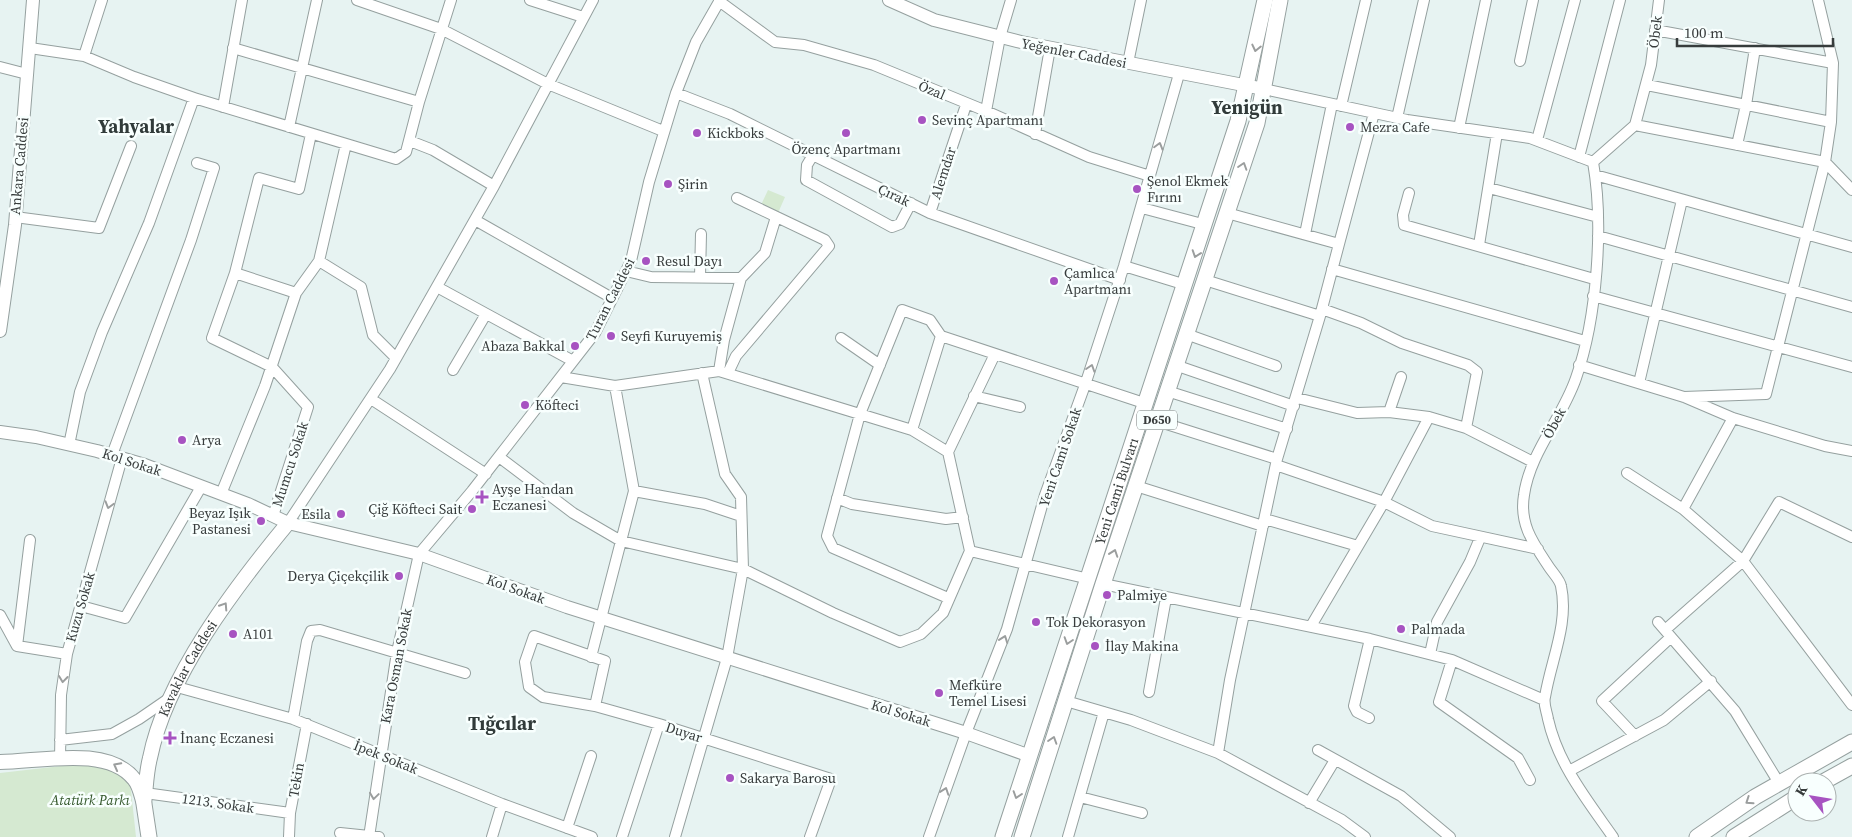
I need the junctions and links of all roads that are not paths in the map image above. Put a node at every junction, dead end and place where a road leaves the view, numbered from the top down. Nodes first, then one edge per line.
1 (33, 0) edge
2 (102, 0) edge
3 (242, 0) edge
4 (317, 0) edge
5 (357, 0) edge
6 (451, 0) edge
7 (530, 0) edge
8 (593, 0) edge
9 (719, 0) edge
10 (889, 0) edge
11 (1010, 0) edge
12 (1141, 0) edge
13 (1265, 0) edge
14 (1280, 0) edge
15 (1366, 0) edge
16 (1424, 0) edge
17 (1486, 0) edge
18 (1533, 0) edge
19 (1575, 0) edge
20 (1620, 0) edge
21 (1659, 0) edge
22 (1816, 0) edge
23 (583, 17) junction
24 (441, 29) junction
25 (1656, 30) junction
26 (1000, 37) junction
27 (30, 48) junction
28 (234, 48) junction
29 (1050, 48) junction
30 (1755, 48) junction
31 (84, 56) junction
32 (1520, 61) dead end
33 (1128, 63) junction
34 (1833, 63) junction
35 (0, 67) edge
36 (303, 70) junction
37 (27, 74) junction
38 (1180, 74) junction
39 (548, 84) junction
40 (1647, 85) junction
41 (1248, 86) junction
42 (1264, 89) junction
43 (676, 93) junction
44 (194, 98) junction
45 (419, 102) junction
46 (966, 105) junction
47 (1336, 105) junction
48 (1746, 105) junction
49 (223, 107) junction
50 (986, 111) junction
51 (1374, 113) junction
52 (1397, 118) junction
53 (1831, 122) junction
54 (1635, 125) junction
55 (289, 127) junction
56 (1459, 128) junction
57 (663, 131) junction
58 (1497, 133) junction
59 (311, 134) junction
60 (1035, 134) junction
61 (1536, 140) junction
62 (410, 141) junction
63 (346, 144) junction
64 (1737, 145) junction
65 (131, 146) dead end
66 (813, 154) junction
67 (1579, 157) junction
68 (1592, 162) junction
69 (1824, 162) junction
70 (197, 163) dead end
71 (1595, 175) junction
72 (1150, 176) junction
73 (494, 186) junction
74 (1489, 188) junction
75 (1852, 190) edge
76 (1409, 193) dead end
77 (737, 198) dead end
78 (1682, 200) junction
79 (911, 203) junction
80 (1142, 208) junction
81 (930, 212) junction
82 (1227, 213) junction
83 (15, 217) junction
84 (776, 217) junction
85 (1598, 217) junction
86 (475, 220) junction
87 (1206, 225) junction
88 (701, 234) dead end
89 (1305, 234) junction
90 (1806, 234) junction
91 (1598, 236) junction
92 (1339, 244) junction
93 (1479, 245) junction
94 (1852, 247) edge
95 (1670, 257) junction
96 (319, 261) junction
97 (1124, 266) junction
98 (1332, 269) junction
99 (626, 271) junction
100 (235, 273) junction
101 (700, 278) junction
102 (741, 278) junction
103 (1594, 279) junction
104 (1120, 280) junction
105 (1205, 280) junction
106 (1186, 285) junction
107 (437, 287) junction
108 (1792, 290) junction
109 (296, 293) junction
110 (1593, 296) junction
111 (612, 298) junction
112 (1852, 308) edge
113 (1321, 312) junction
114 (1655, 313) junction
115 (486, 314) junction
116 (0, 331) edge
117 (1186, 334) junction
118 (941, 336) junction
119 (841, 338) dead end
120 (1585, 341) junction
121 (1778, 347) junction
122 (995, 354) junction
123 (396, 358) junction
124 (573, 362) junction
125 (880, 365) junction
126 (1175, 365) junction
127 (1579, 365) junction
128 (1276, 366) dead end
129 (272, 367) junction
130 (1852, 368) edge
131 (453, 370) dead end
132 (724, 372) junction
133 (702, 373) junction
134 (561, 377) junction
135 (1401, 377) dead end
136 (1639, 383) junction
137 (1086, 385) junction
138 (615, 386) junction
139 (1167, 391) junction
140 (974, 396) junction
141 (1684, 397) junction
142 (370, 399) junction
143 (1296, 402) junction
144 (1147, 404) junction
145 (1020, 407) dead end
146 (1389, 412) junction
147 (860, 414) junction
148 (1429, 417) junction
149 (1733, 418) junction
150 (1157, 421) junction
151 (1466, 428) junction
152 (1287, 429) junction
153 (912, 430) junction
154 (0, 432) edge
155 (69, 445) junction
156 (948, 452) junction
157 (1852, 452) edge
158 (499, 456) junction
159 (117, 457) junction
160 (1277, 462) junction
161 (1533, 462) junction
162 (1628, 473) dead end
163 (486, 474) junction
164 (1136, 486) junction
165 (201, 487) junction
166 (634, 491) junction
167 (221, 494) junction
168 (838, 498) junction
169 (1384, 502) junction
170 (1683, 509) junction
171 (273, 516) junction
172 (741, 516) junction
173 (963, 517) junction
174 (288, 523) junction
175 (1264, 523) junction
176 (1852, 537) edge
177 (1480, 538) junction
178 (30, 540) dead end
179 (621, 541) junction
180 (1358, 546) junction
181 (1538, 550) junction
182 (970, 551) junction
183 (419, 554) junction
184 (1743, 561) junction
185 (1025, 564) junction
186 (743, 569) junction
187 (1096, 581) junction
188 (948, 598) junction
189 (1166, 598) junction
190 (81, 606) junction
191 (1245, 612) junction
192 (0, 615) edge
193 (601, 618) junction
194 (1311, 626) junction
195 (1665, 629) junction
196 (1370, 639) junction
197 (17, 646) junction
198 (397, 652) junction
199 (66, 654) junction
200 (1430, 654) junction
201 (591, 656) junction
202 (727, 658) junction
203 (1452, 660) junction
204 (465, 673) dead end
205 (1711, 681) junction
206 (175, 691) junction
207 (1149, 692) dead end
208 (1544, 700) junction
209 (1066, 701) junction
210 (1852, 705) edge
211 (595, 706) junction
212 (1104, 712) junction
213 (1369, 718) dead end
214 (293, 719) junction
215 (307, 724) junction
216 (659, 724) junction
217 (966, 733) junction
218 (1635, 736) junction
219 (703, 738) junction
220 (60, 740) junction
221 (1852, 742) edge
222 (1318, 750) dead end
223 (1218, 753) junction
224 (380, 755) junction
225 (591, 756) dead end
226 (1030, 756) junction
227 (60, 760) junction
228 (1335, 760) junction
229 (0, 762) edge
230 (1852, 766) edge
231 (1569, 771) junction
232 (1837, 774) edge
233 (1530, 780) dead end
234 (1779, 783) junction
235 (1080, 797) junction
236 (145, 798) junction
237 (1309, 803) junction
238 (1787, 803) edge
239 (502, 804) junction
240 (290, 813) junction
241 (1142, 814) dead end
242 (567, 828) junction
243 (340, 832) dead end
244 (372, 836) edge
245 (149, 837) edge
246 (289, 837) edge
247 (492, 837) edge
248 (592, 837) edge
249 (622, 837) edge
250 (675, 837) edge
251 (810, 837) edge
252 (929, 837) edge
253 (1003, 837) edge
254 (1022, 837) edge
255 (1068, 837) edge
256 (1365, 837) edge
257 (1450, 837) edge
258 (1613, 837) edge
259 (1697, 837) edge
260 (1734, 837) edge

1 - 27 street, Ankara Caddesi
2 - 31 street
3 - 28 street
4 - 36 street
5 - 24 street
6 - 24 street
7 - 23 street
8 - 23 street
9 - 43 street, Turan Caddesi
9 - 46 street, Özal
10 - 26 street, Yeğenler Caddesi
11 - 26 street
12 - 33 street
13 -> 41 main road, Yeni Cami Bulvarı
14 - 42 main road, Yeni Cami Bulvarı / D650
15 - 47 street
16 - 52 street
17 - 56 street
18 - 32 street
19 - 61 street
20 - 67 street
21 - 25 street, Öbek
22 - 34 street
23 - 39 street
24 - 39 street
24 - 45 street
25 - 30 street
25 - 40 street, Öbek
26 - 29 street, Yeğenler Caddesi
26 - 50 street
27 - 31 street
27 - 37 street, Ankara Caddesi
28 - 36 street
28 - 49 street
29 - 33 street, Yeğenler Caddesi
29 - 60 street
30 - 34 street
30 - 48 street
31 - 44 street
33 - 38 street, Yeğenler Caddesi
34 - 53 street
35 - 37 street
36 - 45 street
36 - 55 street
37 - 83 street, Ankara Caddesi
38 - 41 street, Yeğenler Caddesi
72 -> 38 street, Yeni Cami Sokak
39 - 57 street
39 - 73 street
40 - 48 street
40 - 54 street, Öbek
41 - 42 street, Yeğenler Caddesi
41 - 87 main road, Yeni Cami Bulvarı
42 - 47 street
82 -> 42 main road, Yeni Cami Bulvarı / D650
43 - 57 street, Turan Caddesi
43 - 66 street, Çırak
44 - 49 street
44 - 155 street
45 - 62 street
46 - 50 street, Özal
46 - 81 street, Alemdar
47 - 51 street
47 - 89 street
48 - 53 street
48 - 64 street
49 - 55 street
50 - 60 street, Özal
51 - 52 street
51 - 92 street
52 - 56 street
53 - 69 street
54 - 64 street
54 - 68 street
55 - 59 street
56 - 58 street
57 - 99 street, Turan Caddesi
58 - 61 street
58 - 74 street
59 - 63 street
59 - 100 street
60 - 72 street, Özal
61 - 67 street
62 - 63 street
62 - 73 street
63 - 96 street
64 - 69 street
65 - 83 street
66 - 79 street, Çırak
66 - 79 street
67 - 68 street
68 - 71 street, Öbek
69 - 75 street
69 - 90 street
70 - 159 street, Kuzu Sokak
71 - 78 street
71 - 85 street, Öbek
72 - 80 street, Yeni Cami Sokak
73 - 86 street
74 - 85 street
74 - 93 street
76 - 93 street
77 - 84 street
78 - 90 street
78 - 95 street
79 - 81 street, Çırak
80 - 87 street
80 - 97 street, Yeni Cami Sokak
81 - 104 street, Çırak
82 - 89 street
82 - 105 main road, Yeni Cami Bulvarı / D650
83 - 116 street, Ankara Caddesi
84 - 102 street
84 - 132 street
85 - 91 street, Öbek
86 - 107 street
86 - 111 street
87 -> 106 main road, Yeni Cami Bulvarı
88 - 101 street
89 - 92 street
90 - 94 street
90 - 108 street
91 - 95 street
91 - 103 street, Öbek
92 - 98 street
93 - 103 street
95 - 108 street
95 - 114 street
96 - 109 street
96 - 123 street
97 - 104 street, Yeni Cami Sokak
97 - 106 street
98 - 113 street
98 - 120 street
99 - 101 street
99 - 111 street, Turan Caddesi
100 - 109 street
100 - 129 street
101 - 102 street
102 - 132 street
103 - 110 street, Öbek
137 -> 104 street, Yeni Cami Sokak
105 - 113 street
105 - 117 main road, Yeni Cami Bulvarı / D650
106 - 144 main road, Yeni Cami Bulvarı
107 - 115 street
107 - 123 street
108 - 112 street
108 - 121 street
109 - 129 street
110 - 114 street
110 - 120 street, Öbek
111 - 124 street, Turan Caddesi
113 - 143 street
113 - 151 street
114 - 121 street
114 - 136 street
115 - 124 street
115 - 131 street
117 - 126 main road, Yeni Cami Bulvarı / D650
117 - 128 street
118 - 122 street
118 - 125 street
118 - 153 street
119 - 125 street
120 - 127 street, Öbek
121 - 130 street
121 - 141 street
122 - 137 street
122 - 140 street
123 - 142 street
124 - 134 street, Turan Caddesi
125 - 147 street
126 - 139 main road, Yeni Cami Bulvarı / D650
126 - 143 street
127 - 136 street
127 - 161 street, Öbek
129 - 167 street
129 - 171 street, Mumcu Sokak
132 - 133 street
132 - 147 street
133 - 138 street
133 - 172 street
134 - 138 street
134 - 158 street, Turan Caddesi
135 - 146 street
136 - 141 street
137 - 144 street
137 - 185 street, Yeni Cami Sokak
138 - 166 street
139 - 150 main road, Yeni Cami Bulvarı / D650
139 - 152 street
140 - 145 street
140 - 156 street
141 - 149 street
142 - 163 street
142 - 174 street
143 - 146 street
143 - 152 street
144 - 187 main road, Yeni Cami Bulvarı
146 - 148 street
147 - 153 street
147 - 168 street
148 - 151 street
148 - 169 street
149 - 157 street
149 - 170 street
150 - 160 street
150 - 164 main road, Yeni Cami Bulvarı / D650
151 - 161 street
152 - 160 street
153 - 156 street
154 - 155 street, Kol Sokak
155 - 159 street, Kol Sokak
156 - 173 street
158 - 163 street, Turan Caddesi
158 - 179 street
159 - 165 street, Kol Sokak
159 -> 190 street, Kuzu Sokak
160 - 169 street
160 - 175 street
161 - 181 street, Öbek
162 - 170 street
163 - 183 street, Turan Caddesi
164 - 175 street
187 -> 164 main road, Yeni Cami Bulvarı / D650
165 - 167 street, Kol Sokak
165 - 190 street
166 - 172 street
166 - 179 street
167 - 171 street, Kol Sokak
168 - 173 street
168 - 188 street
169 - 177 street
169 - 180 street
170 - 184 street
171 - 174 street, Kol Sokak
172 - 186 street
173 - 182 street
174 - 183 street, Kol Sokak
206 -> 174 main road, Kavaklar Caddesi
175 - 180 street
175 - 191 street
176 - 184 street
177 - 181 street
177 - 200 street
178 - 197 street
179 - 186 street
179 - 193 street
180 - 194 street
181 - 208 street, Öbek
182 - 185 street
182 - 188 street
183 - 193 street, Kol Sokak
183 - 198 street, Kara Osman Sokak
184 - 195 street
184 - 210 street
185 - 187 street
217 -> 185 street, Yeni Cami Sokak
186 - 188 street
186 - 202 street
187 - 189 street
187 - 209 main road, Yeni Cami Bulvarı / D650
187 -> 226 main road, Yeni Cami Bulvarı
189 - 191 street
189 - 207 street
190 - 199 street, Kuzu Sokak
191 - 194 street
191 - 223 street
192 - 197 street
193 - 201 street
193 - 202 street, Kol Sokak
194 - 196 street
195 - 205 street
195 - 218 street
196 - 200 street
196 - 213 street
197 - 199 street
198 - 204 street
198 - 214 street
198 - 224 street, Kara Osman Sokak
199 -> 220 street, Kuzu Sokak
200 - 203 street
201 - 211 street
201 - 211 street, Duyar
202 - 217 street, Kol Sokak
202 - 219 street
203 - 208 street
203 - 233 street
205 - 218 street
205 - 234 street
206 - 214 street, İpek Sokak
206 - 220 street
206 - 236 main road, Kavaklar Caddesi
208 - 231 street, Öbek
209 - 212 street
254 -> 209 main road, Yeni Cami Bulvarı / D650
211 - 216 street, Duyar
212 - 223 street
212 - 235 street
214 - 215 street, İpek Sokak
215 - 224 street, İpek Sokak
215 - 240 street, Tekin
216 - 219 street, Duyar
216 - 249 street
217 - 226 street, Kol Sokak
252 -> 217 street, Yeni Cami Sokak
218 - 231 street
219 - 250 street
219 - 251 street, Duyar
220 - 227 street, Kuzu Sokak
221 - 234 main road
222 - 228 street
223 - 237 street
224 - 239 street, İpek Sokak
224 -> 244 street, Kara Osman Sokak
225 - 242 street
226 -> 253 main road, Yeni Cami Bulvarı
227 - 229 main road
236 -> 227 main road
228 - 237 street
228 - 257 street
230 - 232 main road
231 - 258 street, Öbek
234 -> 259 main road
235 - 241 street
235 - 255 street
236 - 240 street, 1213. Sokak
236 - 245 main road, Kavaklar Caddesi
237 - 256 street
238 - 260 main road
239 - 242 street, İpek Sokak
239 - 247 street
240 - 246 street, Tekin
242 - 248 street, İpek Sokak
243 - 244 street

